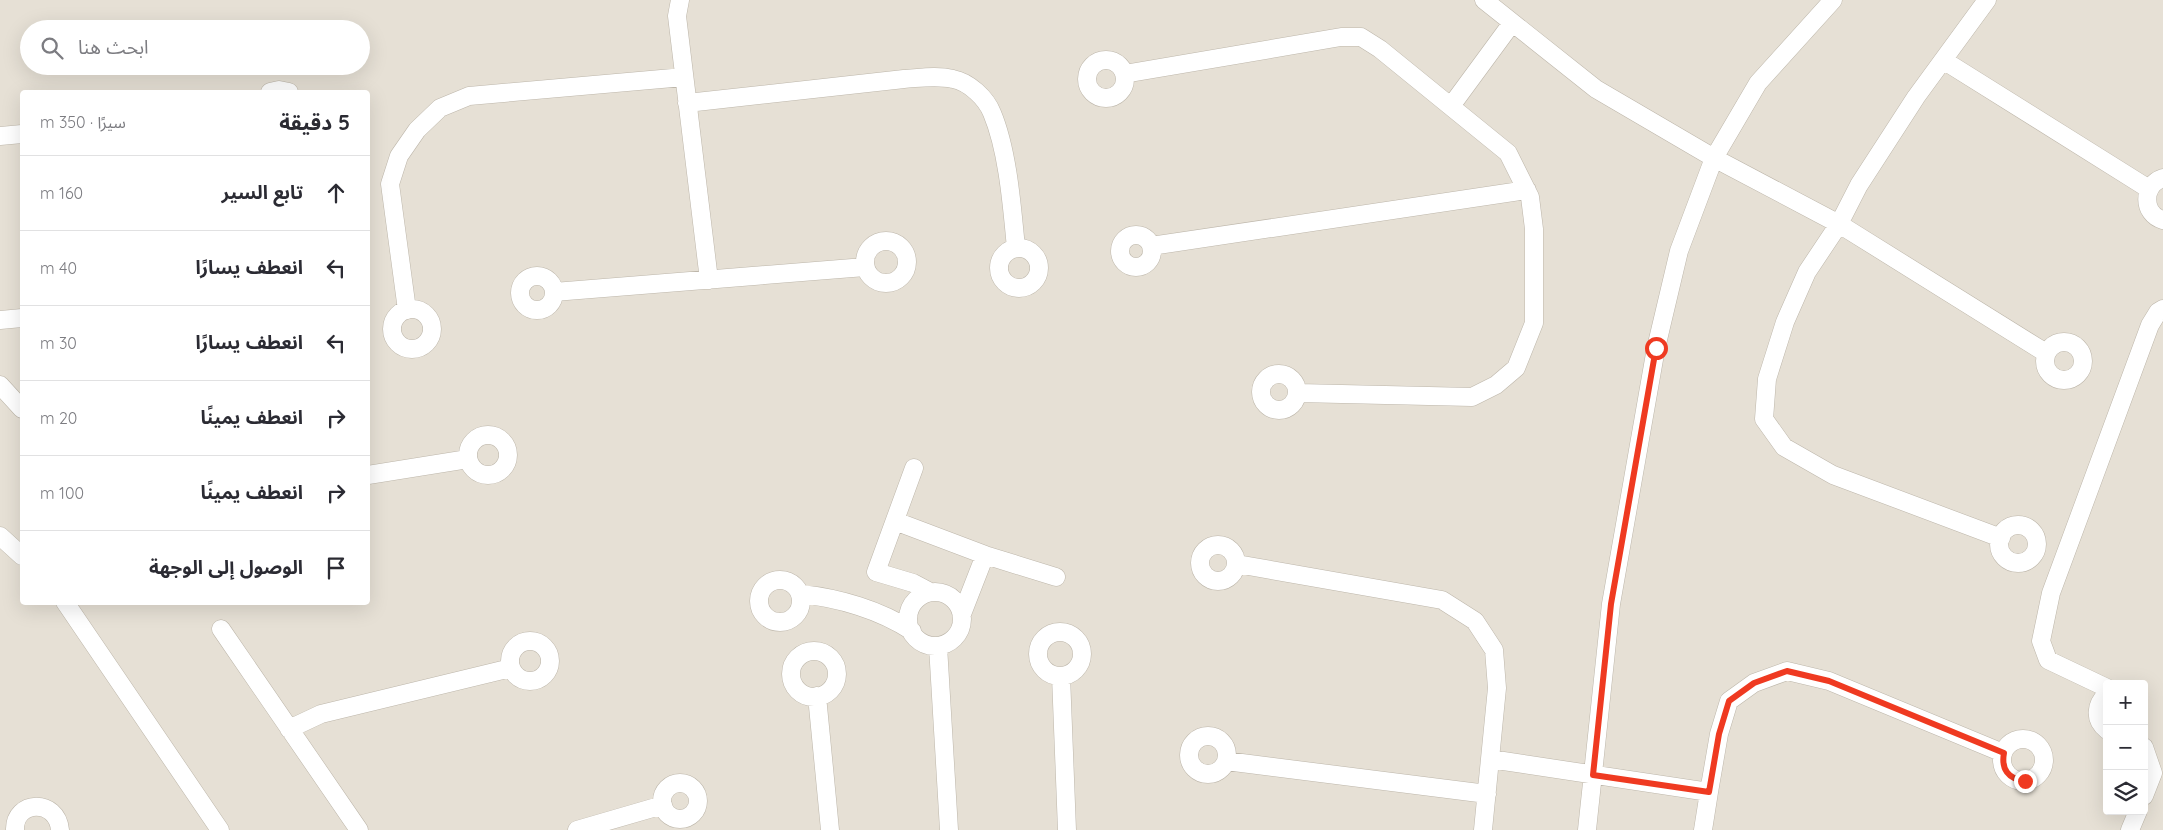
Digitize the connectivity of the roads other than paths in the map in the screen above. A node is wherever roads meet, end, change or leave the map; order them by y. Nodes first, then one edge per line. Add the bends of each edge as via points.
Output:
1 (680, 0) edge
2 (1484, 0) edge
3 (1833, 0) edge
4 (1987, 0) edge
5 (1512, 23) junction
6 (1943, 60) junction
7 (1124, 74) dead end
8 (684, 77) junction
9 (687, 103) junction
10 (1451, 106) junction
11 (20, 134) edge
12 (0, 136) edge
13 (1714, 158) junction
14 (2163, 178) edge
15 (1527, 190) junction
16 (2149, 190) junction
17 (2163, 220) edge
18 (1839, 224) junction
19 (1151, 246) dead end
20 (1016, 248) dead end
21 (865, 267) dead end
22 (709, 280) junction
23 (554, 292) dead end
24 (2163, 309) edge
25 (407, 310) dead end
26 (20, 318) edge
27 (0, 320) edge
28 (2046, 353) dead end
29 (1298, 393) dead end
30 (3, 395) edge
31 (20, 408) edge
32 (468, 460) dead end
33 (914, 468) dead end
34 (370, 475) edge
35 (895, 521) junction
36 (0, 536) edge
37 (2001, 538) dead end
38 (20, 554) edge
39 (985, 555) junction
40 (1236, 564) dead end
41 (1056, 577) dead end
42 (912, 583) junction
43 (930, 592) junction
44 (800, 594) dead end
45 (914, 602) junction
46 (66, 605) edge
47 (958, 607) junction
48 (904, 623) junction
49 (221, 630) dead end
50 (938, 646) junction
51 (511, 668) dead end
52 (1061, 676) dead end
53 (2103, 686) edge
54 (817, 696) dead end
55 (2103, 698) edge
56 (2103, 726) edge
57 (290, 729) junction
58 (2004, 753) dead end
59 (1490, 759) junction
60 (2148, 759) edge
61 (1226, 761) dead end
62 (1593, 775) junction
63 (2148, 786) edge
64 (1709, 792) junction
65 (1487, 794) junction
66 (663, 806) dead end
67 (2136, 815) edge
68 (1709, 828) edge
69 (15, 830) edge
70 (60, 830) edge
71 (220, 830) edge
72 (359, 830) edge
73 (577, 830) edge
74 (830, 830) edge
75 (950, 830) edge
76 (1067, 830) edge
77 (1483, 830) edge
78 (1588, 830) edge
79 (2130, 830) edge

1 - 8 street via 677,16
2 - 5 street
3 - 13 street via 1758,83
4 - 6 street
5 - 10 street
5 - 13 street via 1596,89
6 - 16 street
6 - 18 street via 1859,185
7 - 10 street via 1341,37 1361,37
8 - 9 street
8 - 25 street via 469,96 440,108 417,130 399,156 390,184
9 - 20 street via 904,79 954,79 976,91 992,111 1001,142
9 - 22 street
10 - 15 street via 1508,153
11 - 12 street
13 - 18 street
13 - 62 street via 1679,251 1656,348 1611,604
14 - 16 street
15 - 19 street
15 - 29 street via 1534,229 1534,322 1516,368 1496,386 1472,396
16 - 17 street via 2146,196 2149,210
18 - 28 street
18 - 37 street via 1807,272 1785,322 1767,379 1764,419 1784,447 1832,475
21 - 22 street
22 - 23 street
24 - 53 street via 2150,325 2051,593 2041,641 2048,660
26 - 27 street
30 - 31 street
32 - 34 street
33 - 35 street
35 - 39 street
35 - 42 street via 876,572
36 - 38 street
39 - 41 street
39 - 47 street via 971,591
40 - 59 street via 1442,600 1475,621 1494,650 1497,688
42 - 43 street
42 - 45 street
43 - 45 street
43 - 47 street via 947,594
44 - 48 street via 825,597
45 - 48 street
46 - 71 street
47 - 50 street via 962,623 954,638
48 - 50 street via 920,641
49 - 57 street
50 - 75 street
51 - 57 street via 321,714
52 - 76 street
54 - 74 street
55 - 56 street via 2097,714
57 - 72 street
58 - 64 street via 1829,681 1787,671 1754,683 1729,701 1719,734
59 - 62 street
59 - 65 street
60 - 63 street via 2153,773
61 - 65 street
62 - 64 street
62 - 78 street
64 - 68 street
65 - 77 street
66 - 73 street
67 - 79 street
69 - 70 street via 22,813 35,806 50,810 59,822

